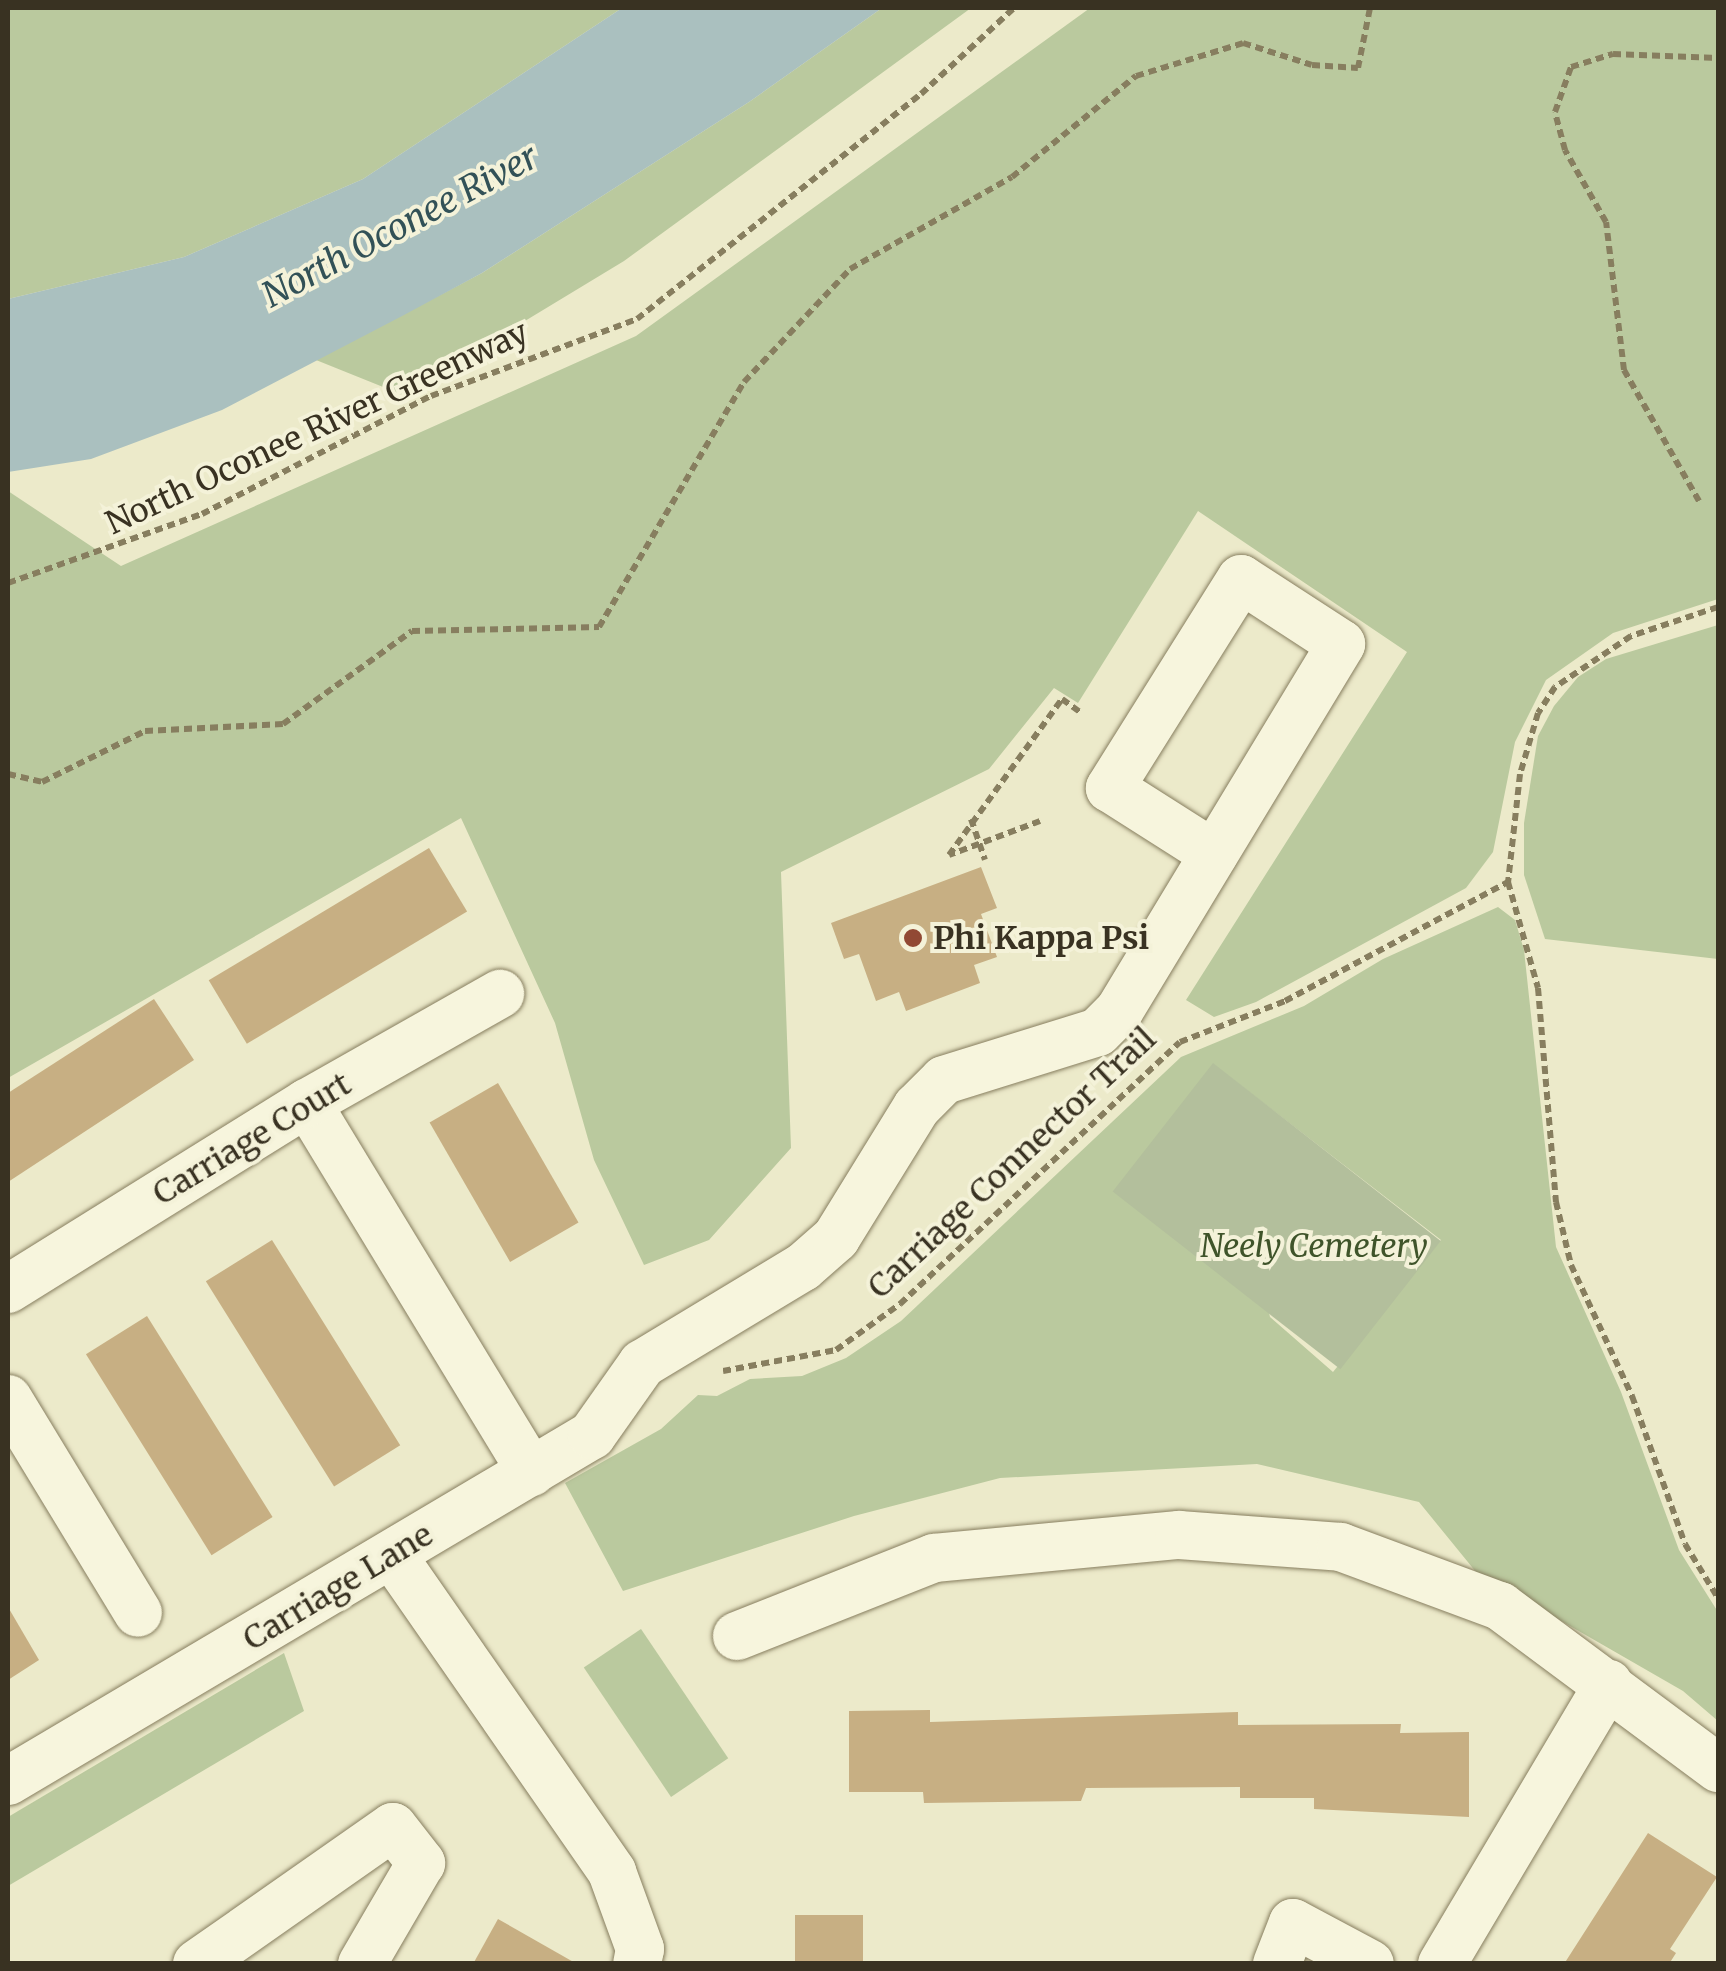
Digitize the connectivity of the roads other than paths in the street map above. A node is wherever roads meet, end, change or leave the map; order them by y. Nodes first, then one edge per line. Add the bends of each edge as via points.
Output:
1 (1214, 854) junction
2 (500, 994) dead end
3 (307, 1103) junction
4 (8, 1289) edge
5 (8, 1399) edge
6 (531, 1472) junction
7 (392, 1555) junction
8 (138, 1614) dead end
9 (737, 1636) dead end
10 (1608, 1684) junction
11 (1718, 1768) edge
12 (8, 1781) edge
13 (197, 1964) edge
14 (362, 1964) edge
15 (638, 1964) edge
16 (1277, 1964) edge
17 (1370, 1964) edge
18 (1442, 1964) edge

1 - 1 street via 1341,644 1241,579 1110,788
1 - 6 street, Carriage Lane via 1119,1011 1098,1032 944,1080 917,1108 836,1238 803,1267 642,1364 592,1434
2 - 3 street, Carriage Court
3 - 4 street, Carriage Court
3 - 6 street
5 - 8 street
6 - 7 street, Carriage Lane
7 - 12 street, Carriage Lane
7 - 15 street via 612,1872 640,1950
9 - 10 street via 934,1558 1180,1535 1341,1547 1500,1606
10 - 11 street
10 - 18 street
13 - 14 street via 393,1827 421,1863
16 - 17 street via 1293,1922

